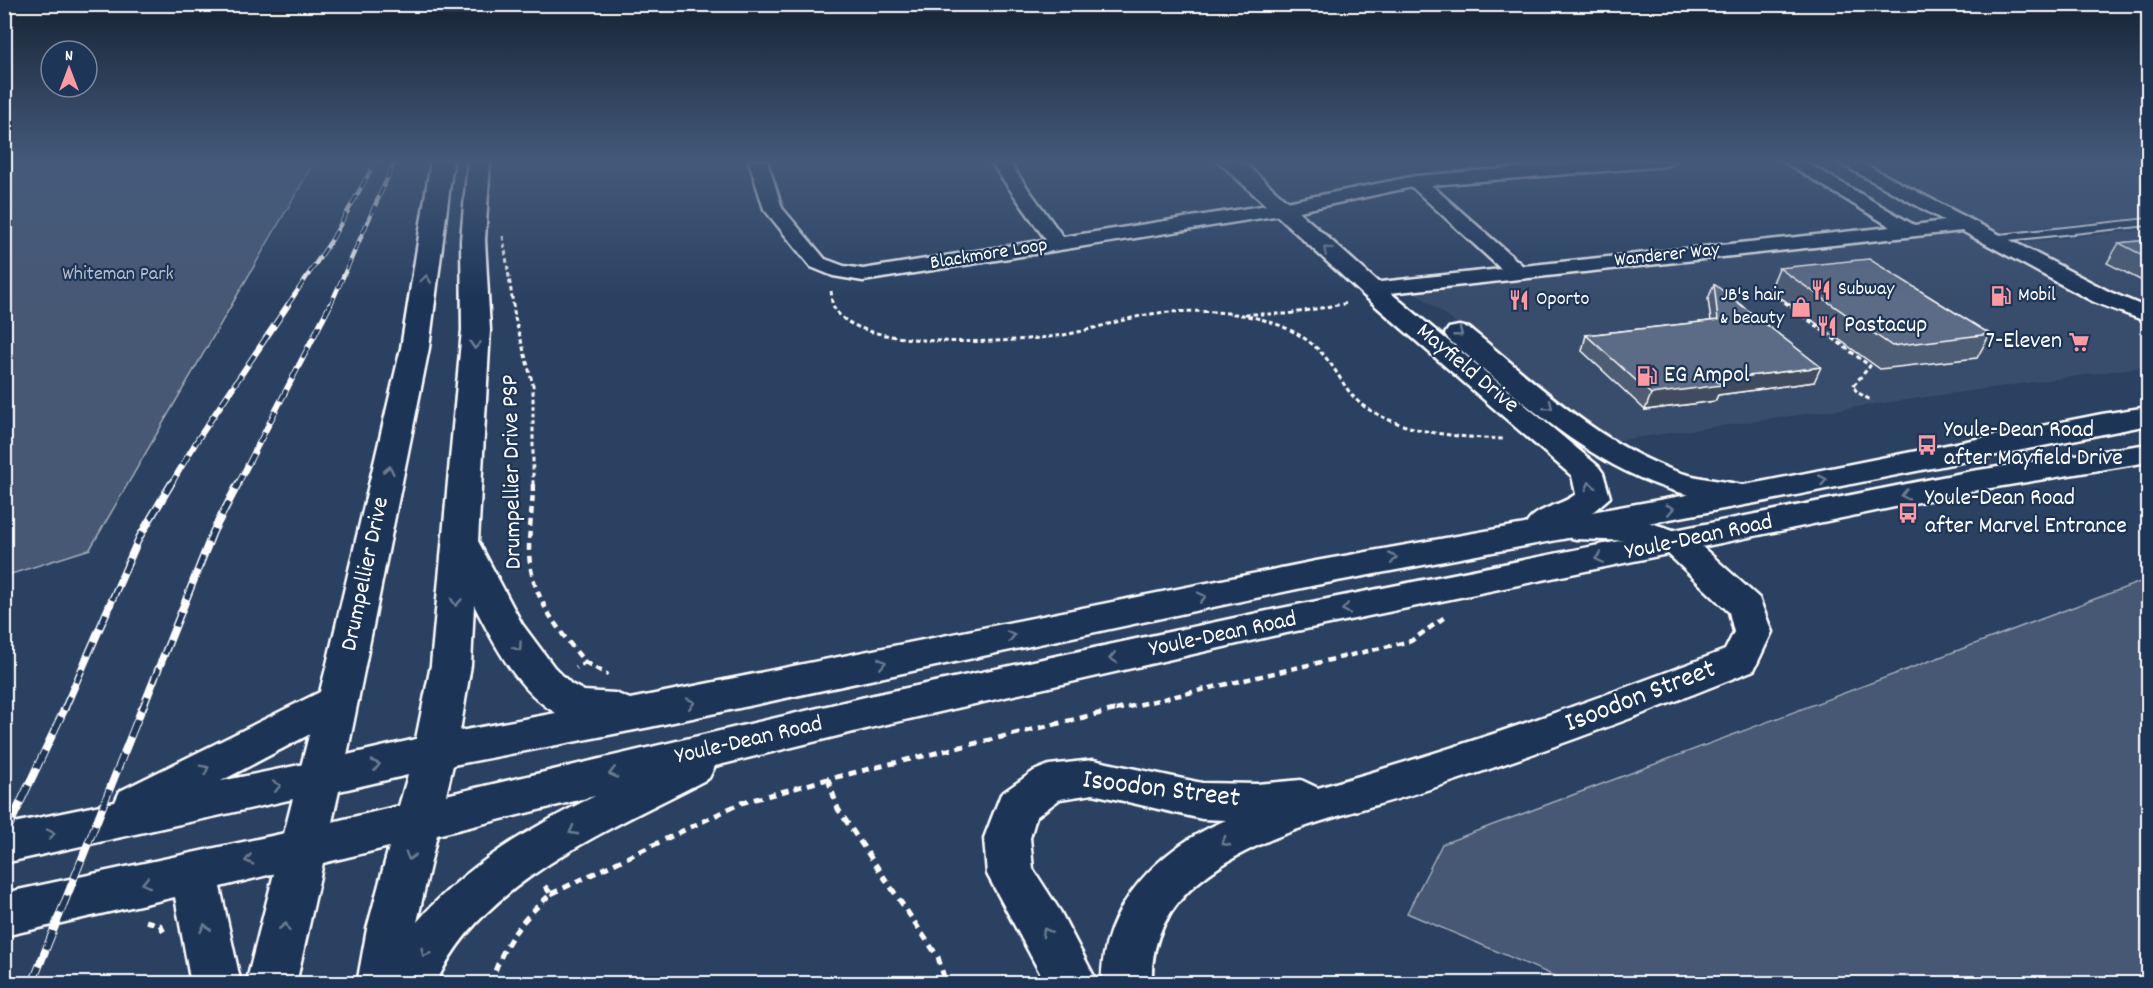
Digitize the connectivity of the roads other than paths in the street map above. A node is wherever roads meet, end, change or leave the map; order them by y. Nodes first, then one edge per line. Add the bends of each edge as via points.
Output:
1 (435, 207) edge
2 (475, 207) edge
3 (772, 207) edge
4 (1032, 207) edge
5 (1292, 207) joint
6 (1446, 207) edge
7 (1870, 207) edge
8 (1930, 207) edge
9 (2148, 222) edge
10 (1963, 225) junction
11 (1911, 231) junction
12 (1990, 239) junction
13 (1058, 244) junction
14 (1517, 272) junction
15 (1373, 292) junction
16 (2102, 297) junction
17 (2148, 316) edge
18 (2148, 328) edge
19 (2148, 408) edge
20 (2148, 416) edge
21 (2102, 423) junction
22 (2148, 453) edge
23 (1744, 495) junction
24 (1571, 528) junction
25 (460, 541) junction
26 (1472, 543) junction
27 (1677, 543) junction
28 (338, 701) junction
29 (650, 711) junction
30 (735, 744) junction
31 (435, 752) junction
32 (319, 778) junction
33 (1399, 782) junction
34 (419, 819) junction
35 (97, 824) junction
36 (4, 844) edge
37 (304, 848) junction
38 (194, 872) junction
39 (99, 894) junction
40 (4, 915) edge
41 (4, 923) edge
42 (216, 984) edge
43 (271, 984) edge
44 (382, 984) edge
45 (411, 984) edge
46 (1073, 984) edge
47 (1127, 984) edge

28 -> 1 main road, Drumpellier Drive via 415,348
2 -> 25 main road via 476,330
3 - 13 street, Blackmore Loop via 818,263 840,272 863,275
4 - 13 street
5 - 13 street, Blackmore Loop
5 - 15 main road, Mayfield Drive
6 - 14 street
7 - 11 street
8 - 10 street
9 - 12 lane
10 - 11 street, Wanderer Way
10 - 12 street
11 - 14 street, Wanderer Way
12 - 16 street
14 - 15 street, Wanderer Way
15 -> 23 main road, Mayfield Drive via 1615,455 1662,478
26 -> 15 main road, Mayfield Drive via 1553,520 1580,508 1593,497 1587,473
16 - 17 street
16 - 18 street
19 - 21 street
20 - 21 main road, Youle-Dean Road
23 -> 21 main road, Youle-Dean Road
22 -> 27 main road, Youle-Dean Road via 1972,481
24 -> 23 main road, Youle-Dean Road
24 - 26 main road, Youle-Dean Road
24 - 27 main road via 1638,530
25 -> 29 main road via 510,635 546,687 574,704
25 -> 31 main road via 451,665
29 -> 26 main road, Youle-Dean Road
27 -> 30 main road, Youle-Dean Road via 1272,623
27 - 33 main road, Isoodon Street via 1746,607 1753,632 1740,660 1622,708
28 - 32 main road, Drumpellier Drive
35 -> 28 main road
29 - 31 main road, Youle-Dean Road
30 -> 34 main road, Youle-Dean Road
30 -> 45 main road via 521,858 462,906 430,943
32 -> 31 main road, Youle-Dean Road
31 - 34 main road
35 -> 32 main road, Youle-Dean Road
32 - 37 main road, Drumpellier Drive
46 -> 33 main road, Isoodon Street via 1010,874 1007,838 1017,807 1049,783 1093,777 1202,801 1257,802 1324,796
33 -> 47 main road, Isoodon Street via 1253,828 1184,867 1133,934
34 - 37 main road, Youle-Dean Road
34 -> 44 main road via 391,929
36 -> 35 main road
37 -> 38 main road, Youle-Dean Road
43 -> 37 main road, Drumpellier Drive
38 -> 39 main road, Youle-Dean Road
42 -> 38 main road
39 - 40 main road, Youle-Dean Road
39 - 41 lane

